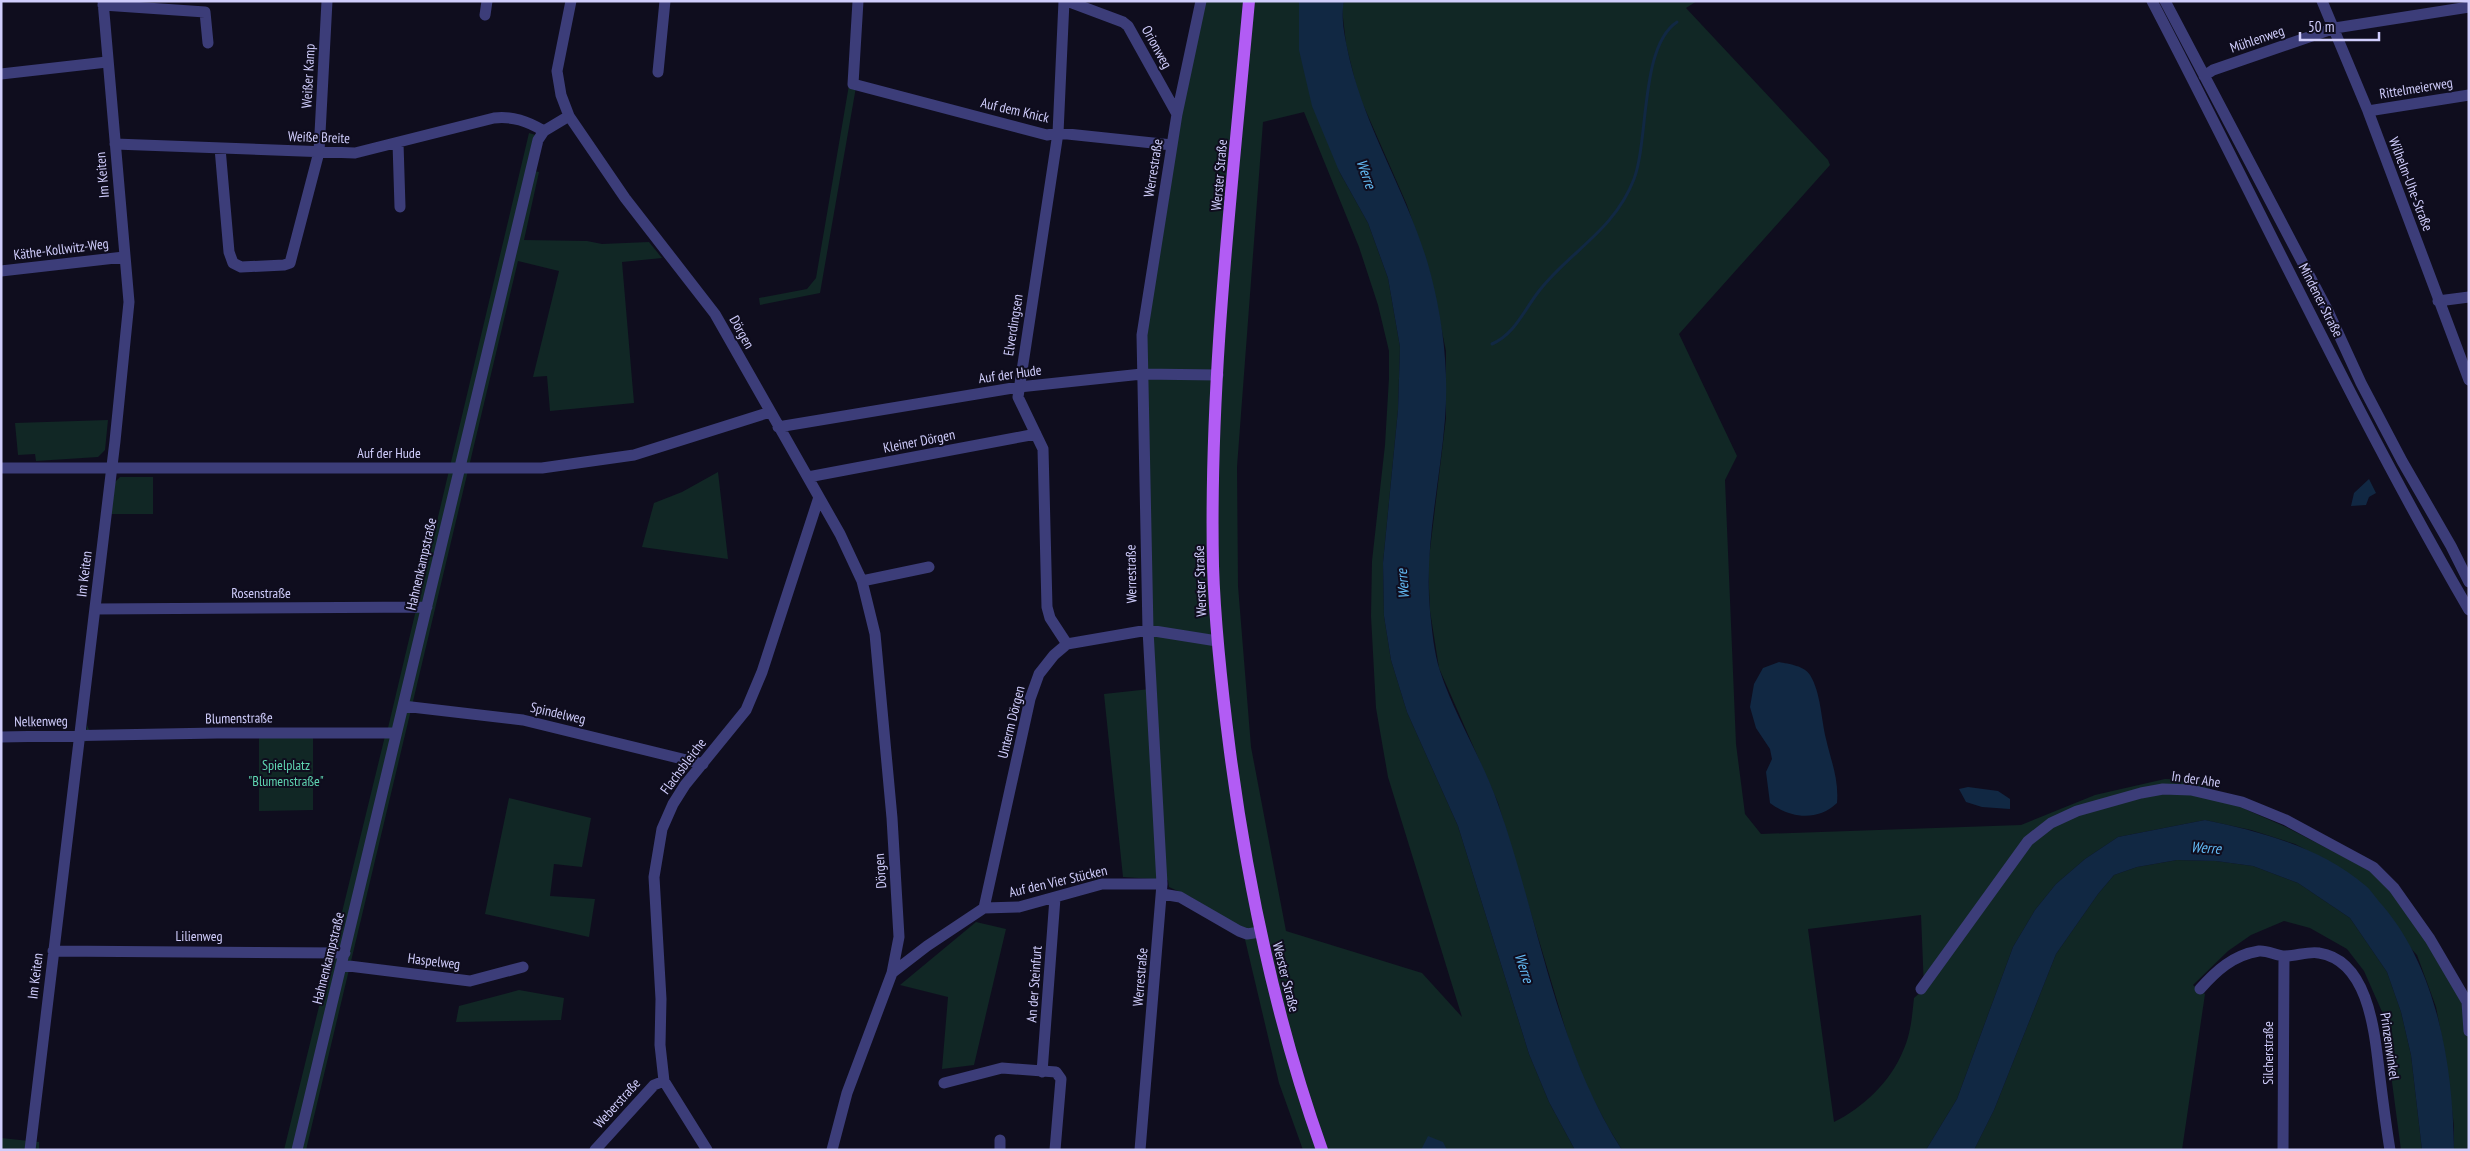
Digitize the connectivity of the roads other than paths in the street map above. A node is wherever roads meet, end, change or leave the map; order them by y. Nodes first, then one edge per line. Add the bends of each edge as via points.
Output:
1 (327, 1) edge
2 (487, 1) edge
3 (571, 1) edge
4 (664, 1) edge
5 (858, 1) edge
6 (1066, 1) edge
7 (1201, 1) edge
8 (1250, 1) edge
9 (2152, 1) edge
10 (2165, 1) edge
11 (2322, 1) edge
12 (103, 3) edge
13 (201, 6) edge
14 (2451, 6) edge
15 (2469, 7) edge
16 (485, 15) dead end
17 (2335, 28) junction
18 (208, 43) dead end
19 (107, 62) junction
20 (658, 72) dead end
21 (1, 74) edge
22 (2204, 76) junction
23 (2469, 95) edge
24 (2368, 111) junction
25 (1177, 114) junction
26 (569, 116) junction
27 (544, 131) junction
28 (1058, 133) junction
29 (398, 143) junction
30 (115, 144) junction
31 (1172, 146) junction
32 (220, 148) junction
33 (319, 152) junction
34 (400, 207) dead end
35 (124, 257) junction
36 (1, 271) edge
37 (2469, 297) edge
38 (2438, 300) junction
39 (1142, 374) junction
40 (1218, 375) junction
41 (2469, 380) edge
42 (1019, 387) junction
43 (770, 412) junction
44 (778, 427) junction
45 (1036, 434) junction
46 (1, 468) edge
47 (458, 468) junction
48 (112, 469) junction
49 (808, 477) junction
50 (820, 497) junction
51 (930, 567) dead end
52 (862, 581) junction
53 (2469, 582) edge
54 (427, 607) junction
55 (95, 609) junction
56 (2469, 610) edge
57 (1148, 630) junction
58 (1217, 642) junction
59 (1067, 644) junction
60 (403, 706) junction
61 (396, 733) junction
62 (81, 735) junction
63 (1, 737) edge
64 (703, 764) junction
65 (1162, 889) junction
66 (1055, 898) junction
67 (984, 908) junction
68 (1260, 932) junction
69 (53, 951) junction
70 (345, 953) junction
71 (2284, 956) junction
72 (341, 965) junction
73 (523, 967) dead end
74 (892, 973) junction
75 (1921, 989) dead end
76 (2200, 990) dead end
77 (2468, 1002) edge
78 (2469, 1031) edge
79 (1042, 1072) junction
80 (664, 1081) junction
81 (944, 1083) dead end
82 (30, 1150) edge
83 (298, 1150) edge
84 (595, 1150) edge
85 (706, 1150) edge
86 (832, 1150) edge
87 (1055, 1150) edge
88 (1140, 1150) edge
89 (1322, 1150) edge
90 (2283, 1150) edge
91 (2390, 1150) edge

1 - 33 street, Weißer Kamp
2 - 16 street
3 - 26 street via 557,71
4 - 20 street
5 - 28 street, Auf dem Knick via 853,84 1048,135
6 - 25 street, Orionweg via 1128,26
6 - 28 street, Elverdingsen
7 - 25 street, Werrestraße
8 - 40 main road, Werster Straße
9 - 56 street, Mindener Straße via 2370,430
10 - 22 street, Mindener Straße
11 - 17 street, Wilhelm-Uhe-Straße
12 - 13 street
12 - 19 street, Im Keiten
13 - 18 street via 205,12
14 - 15 street, Mühlenweg
14 - 17 street, Mühlenweg
17 - 22 street, Mühlenweg via 2213,70
17 - 24 street, Wilhelm-Uhe-Straße
19 - 21 street
19 - 30 street, Im Keiten
22 - 53 street, Mindener Straße via 2328,311 2402,461
23 - 24 street, Rittelmeierweg
24 - 38 street, Wilhelm-Uhe-Straße
25 - 31 street, Werrestraße
26 - 27 street
26 - 43 street, Dörgen via 625,198 715,314
27 - 29 street, Weiße Breite via 508,116
27 - 47 street, Hahnenkampstraße via 538,140
28 - 31 street, Auf dem Knick
28 - 42 street, Elverdingsen
29 - 33 street, Weiße Breite via 356,153
29 - 34 street
30 - 32 street, Weiße Breite
30 - 35 street, Im Keiten
31 - 39 street, Werrestraße via 1142,335
32 - 33 street, Weiße Breite
32 - 33 street, Weißer Kamp via 229,252 233,263 241,267 290,263
35 - 36 street, Käthe-Kollwitz-Weg
35 - 48 street, Im Keiten via 129,302
37 - 38 street
38 - 41 street, Wilhelm-Uhe-Straße
39 - 40 street, Auf der Hude
39 - 42 street, Auf der Hude
39 - 57 street, Werrestraße
40 - 58 main road, Werster Straße via 1213,508
42 - 44 street, Auf der Hude
42 - 45 street, Elverdingsen via 1018,397
43 - 44 street, Dörgen
43 - 47 street, Auf der Hude via 634,456 542,468
44 - 49 street, Dörgen
45 - 49 street, Kleiner Dörgen
45 - 59 street, Elverdingsen via 1043,450 1047,607 1056,631
46 - 48 street, Auf der Hude
47 - 48 street, Auf der Hude
47 - 54 street, Hahnenkampstraße
48 - 55 street, Im Keiten
49 - 50 street, Dörgen
50 - 52 street, Dörgen
50 - 64 street, Flachsbleiche via 762,672 746,710
51 - 52 street
52 - 74 street, Dörgen via 875,634 892,818 899,937
54 - 55 street, Rosenstraße
54 - 60 street, Hahnenkampstraße
55 - 62 street, Im Keiten
57 - 58 street
57 - 59 street
57 - 65 street, Werrestraße
58 - 68 main road, Werster Straße via 1236,800
59 - 67 street, Unterm Dörgen via 1039,674 1030,699
60 - 61 street, Hahnenkampstraße
60 - 64 street, Spindelweg via 523,720
61 - 62 street, Blumenstraße
61 - 70 street, Hahnenkampstraße
62 - 63 street, Nelkenweg
62 - 69 street, Im Keiten
64 - 80 street, Flachsbleiche via 677,797 662,829 654,876
65 - 66 street, Auf den Vier Stücken via 1102,884 1083,887
65 - 68 street, Auf den Vier Stücken via 1239,931 1247,934
65 - 88 street, Werrestraße
66 - 67 street, Auf den Vier Stücken via 1019,907
66 - 79 street, An der Steinfurt
67 - 74 street
68 - 89 main road, Werster Straße via 1295,1072
69 - 70 street, Lilienweg
69 - 82 street, Im Keiten
70 - 72 street, Hahnenkampstraße
71 - 76 street, Prinzenwinkel via 2260,951 2231,961 2215,972
71 - 90 street, Silcherstraße
71 - 91 street, Prinzenwinkel via 2319,953 2332,958 2348,970 2362,992 2374,1029
72 - 73 street, Haspelweg via 470,981
72 - 83 street, Hahnenkampstraße
74 - 86 street, Dörgen via 847,1093
75 - 77 street, In der Ahe via 2028,841 2051,823 2077,810 2163,789 2190,790 2242,802 2286,820 2373,867 2394,888 2430,939
77 - 78 street, In der Ahe
79 - 81 street via 1002,1068
79 - 87 street via 1056,1072 1061,1079
80 - 84 street, Weberstraße via 654,1085
80 - 85 street, Flachsbleiche

